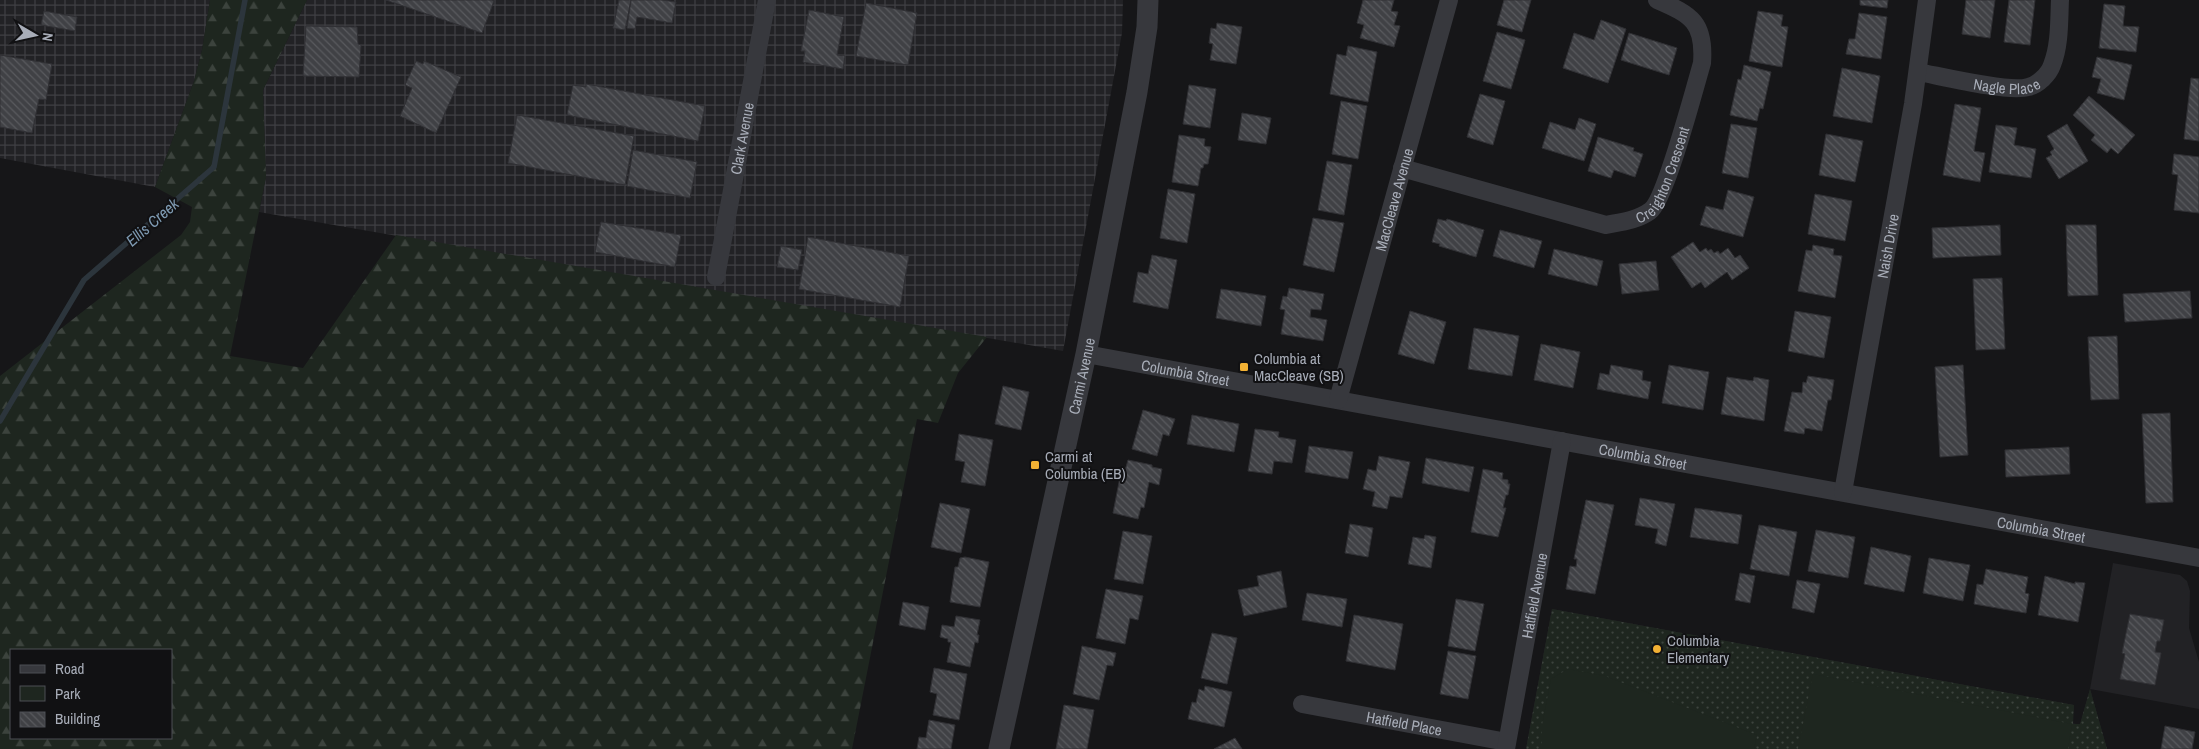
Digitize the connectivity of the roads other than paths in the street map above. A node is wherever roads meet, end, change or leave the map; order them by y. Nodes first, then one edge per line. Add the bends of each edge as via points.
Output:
1 (767, 0) edge
2 (1148, 0) edge
3 (1449, 0) edge
4 (1657, 0) edge
5 (1927, 0) edge
6 (2060, 0) edge
7 (1918, 72) junction
8 (1402, 168) junction
9 (716, 277) dead end
10 (1086, 354) junction
11 (1338, 400) junction
12 (1562, 441) junction
13 (1843, 492) junction
14 (2199, 558) edge
15 (1302, 704) dead end
16 (1506, 746) edge
17 (999, 749) edge

1 - 9 street, Clark Avenue
2 - 10 street, Carmi Avenue via 1137,92
3 - 8 street, MacCleave Avenue
4 - 8 street, Creighton Crescent via 1683,11 1696,24 1704,42 1702,63 1666,180 1652,211 1606,225
5 - 7 street, Naish Drive
6 - 7 street, Nagle Place via 2052,67 2028,88
7 - 13 street, Naish Drive
8 - 11 street, MacCleave Avenue
10 - 11 street, Columbia Street
10 - 17 street, Carmi Avenue
11 - 12 street, Columbia Street
12 - 13 street, Columbia Street
12 - 16 street, Hatfield Avenue
13 - 14 street, Columbia Street
15 - 16 street, Hatfield Place

